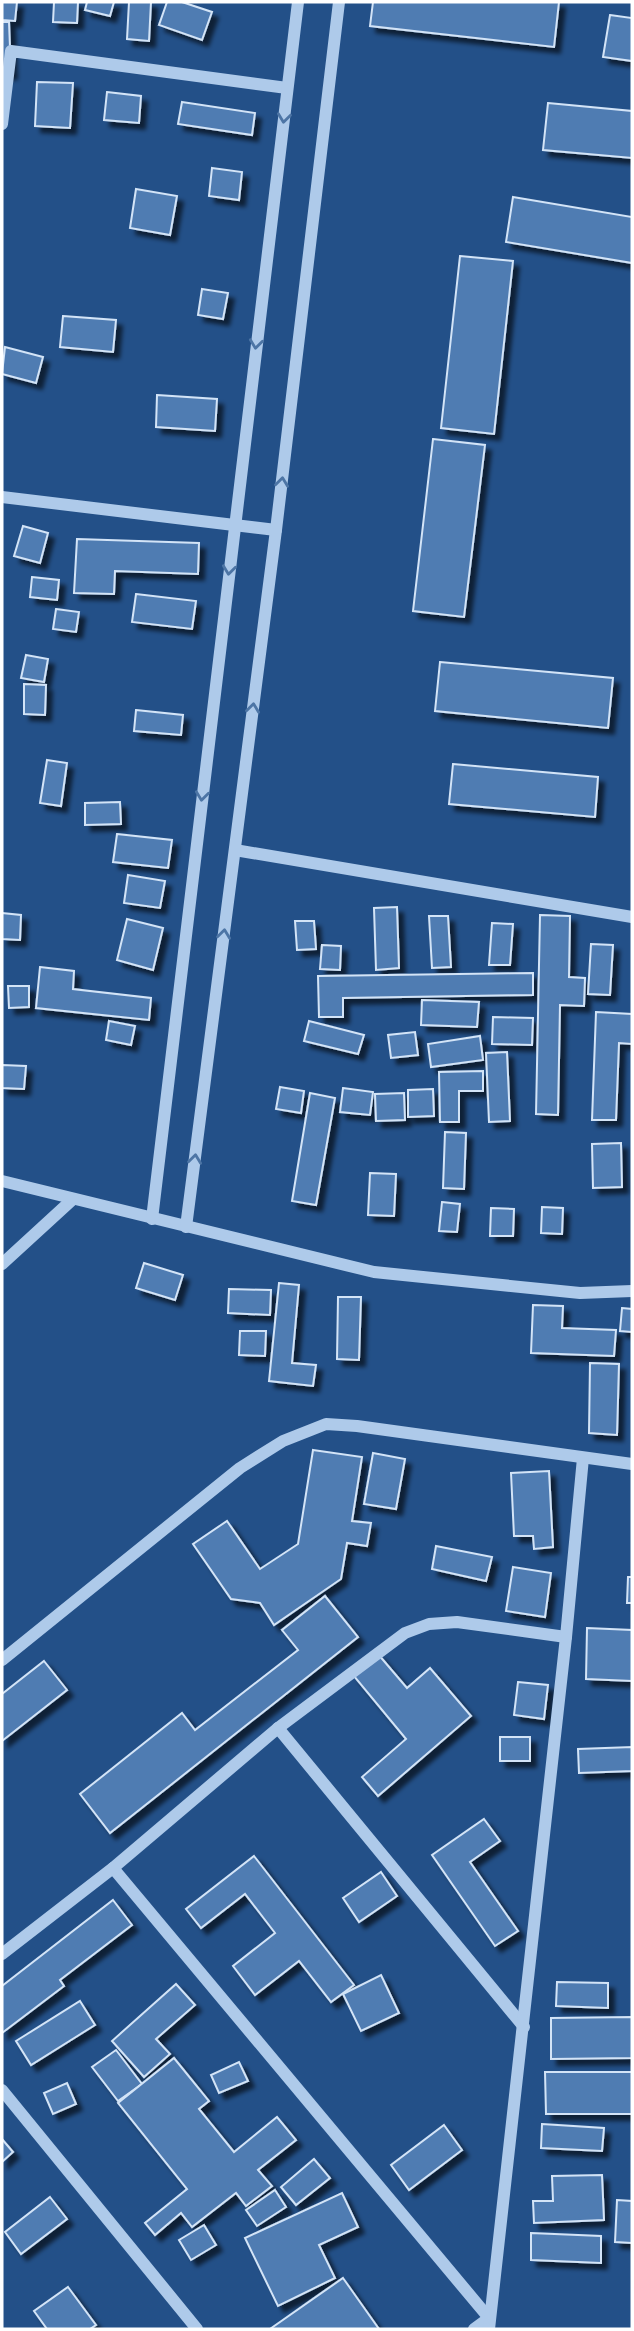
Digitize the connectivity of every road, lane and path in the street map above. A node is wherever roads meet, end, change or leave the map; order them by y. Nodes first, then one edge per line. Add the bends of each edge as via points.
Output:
1 (298, 2) edge
2 (339, 2) edge
3 (287, 88) junction
4 (2, 124) edge
5 (2, 497) edge
6 (234, 526) junction
7 (276, 530) junction
8 (235, 850) junction
9 (632, 917) edge
10 (2, 1181) edge
11 (73, 1199) junction
12 (152, 1219) junction
13 (186, 1227) junction
14 (2, 1264) edge
15 (632, 1292) edge
16 (583, 1458) junction
17 (632, 1464) edge
18 (566, 1637) junction
19 (2, 1660) edge
20 (278, 1728) junction
21 (114, 1868) junction
22 (2, 1954) edge
23 (524, 2028) junction
24 (2, 2090) edge
25 (489, 2323) edge
26 (197, 2329) edge
27 (474, 2329) edge

1 - 3 street
7 -> 2 street
3 - 4 street via 11,51
3 -> 6 street
5 - 6 street
6 - 7 street
6 -> 12 street
8 -> 7 street
8 - 9 street
13 -> 8 street
10 - 11 street
11 - 12 street
11 - 14 street
12 - 13 street
13 - 15 street via 374,1272 580,1293
16 - 17 street
16 - 18 street
16 - 19 street via 326,1424 283,1441 240,1468
18 - 20 street via 457,1622 429,1624 405,1633
18 - 23 street
20 - 21 street
20 - 23 street
21 - 22 street
21 - 25 street
23 - 25 street
24 - 26 street
25 - 27 street

